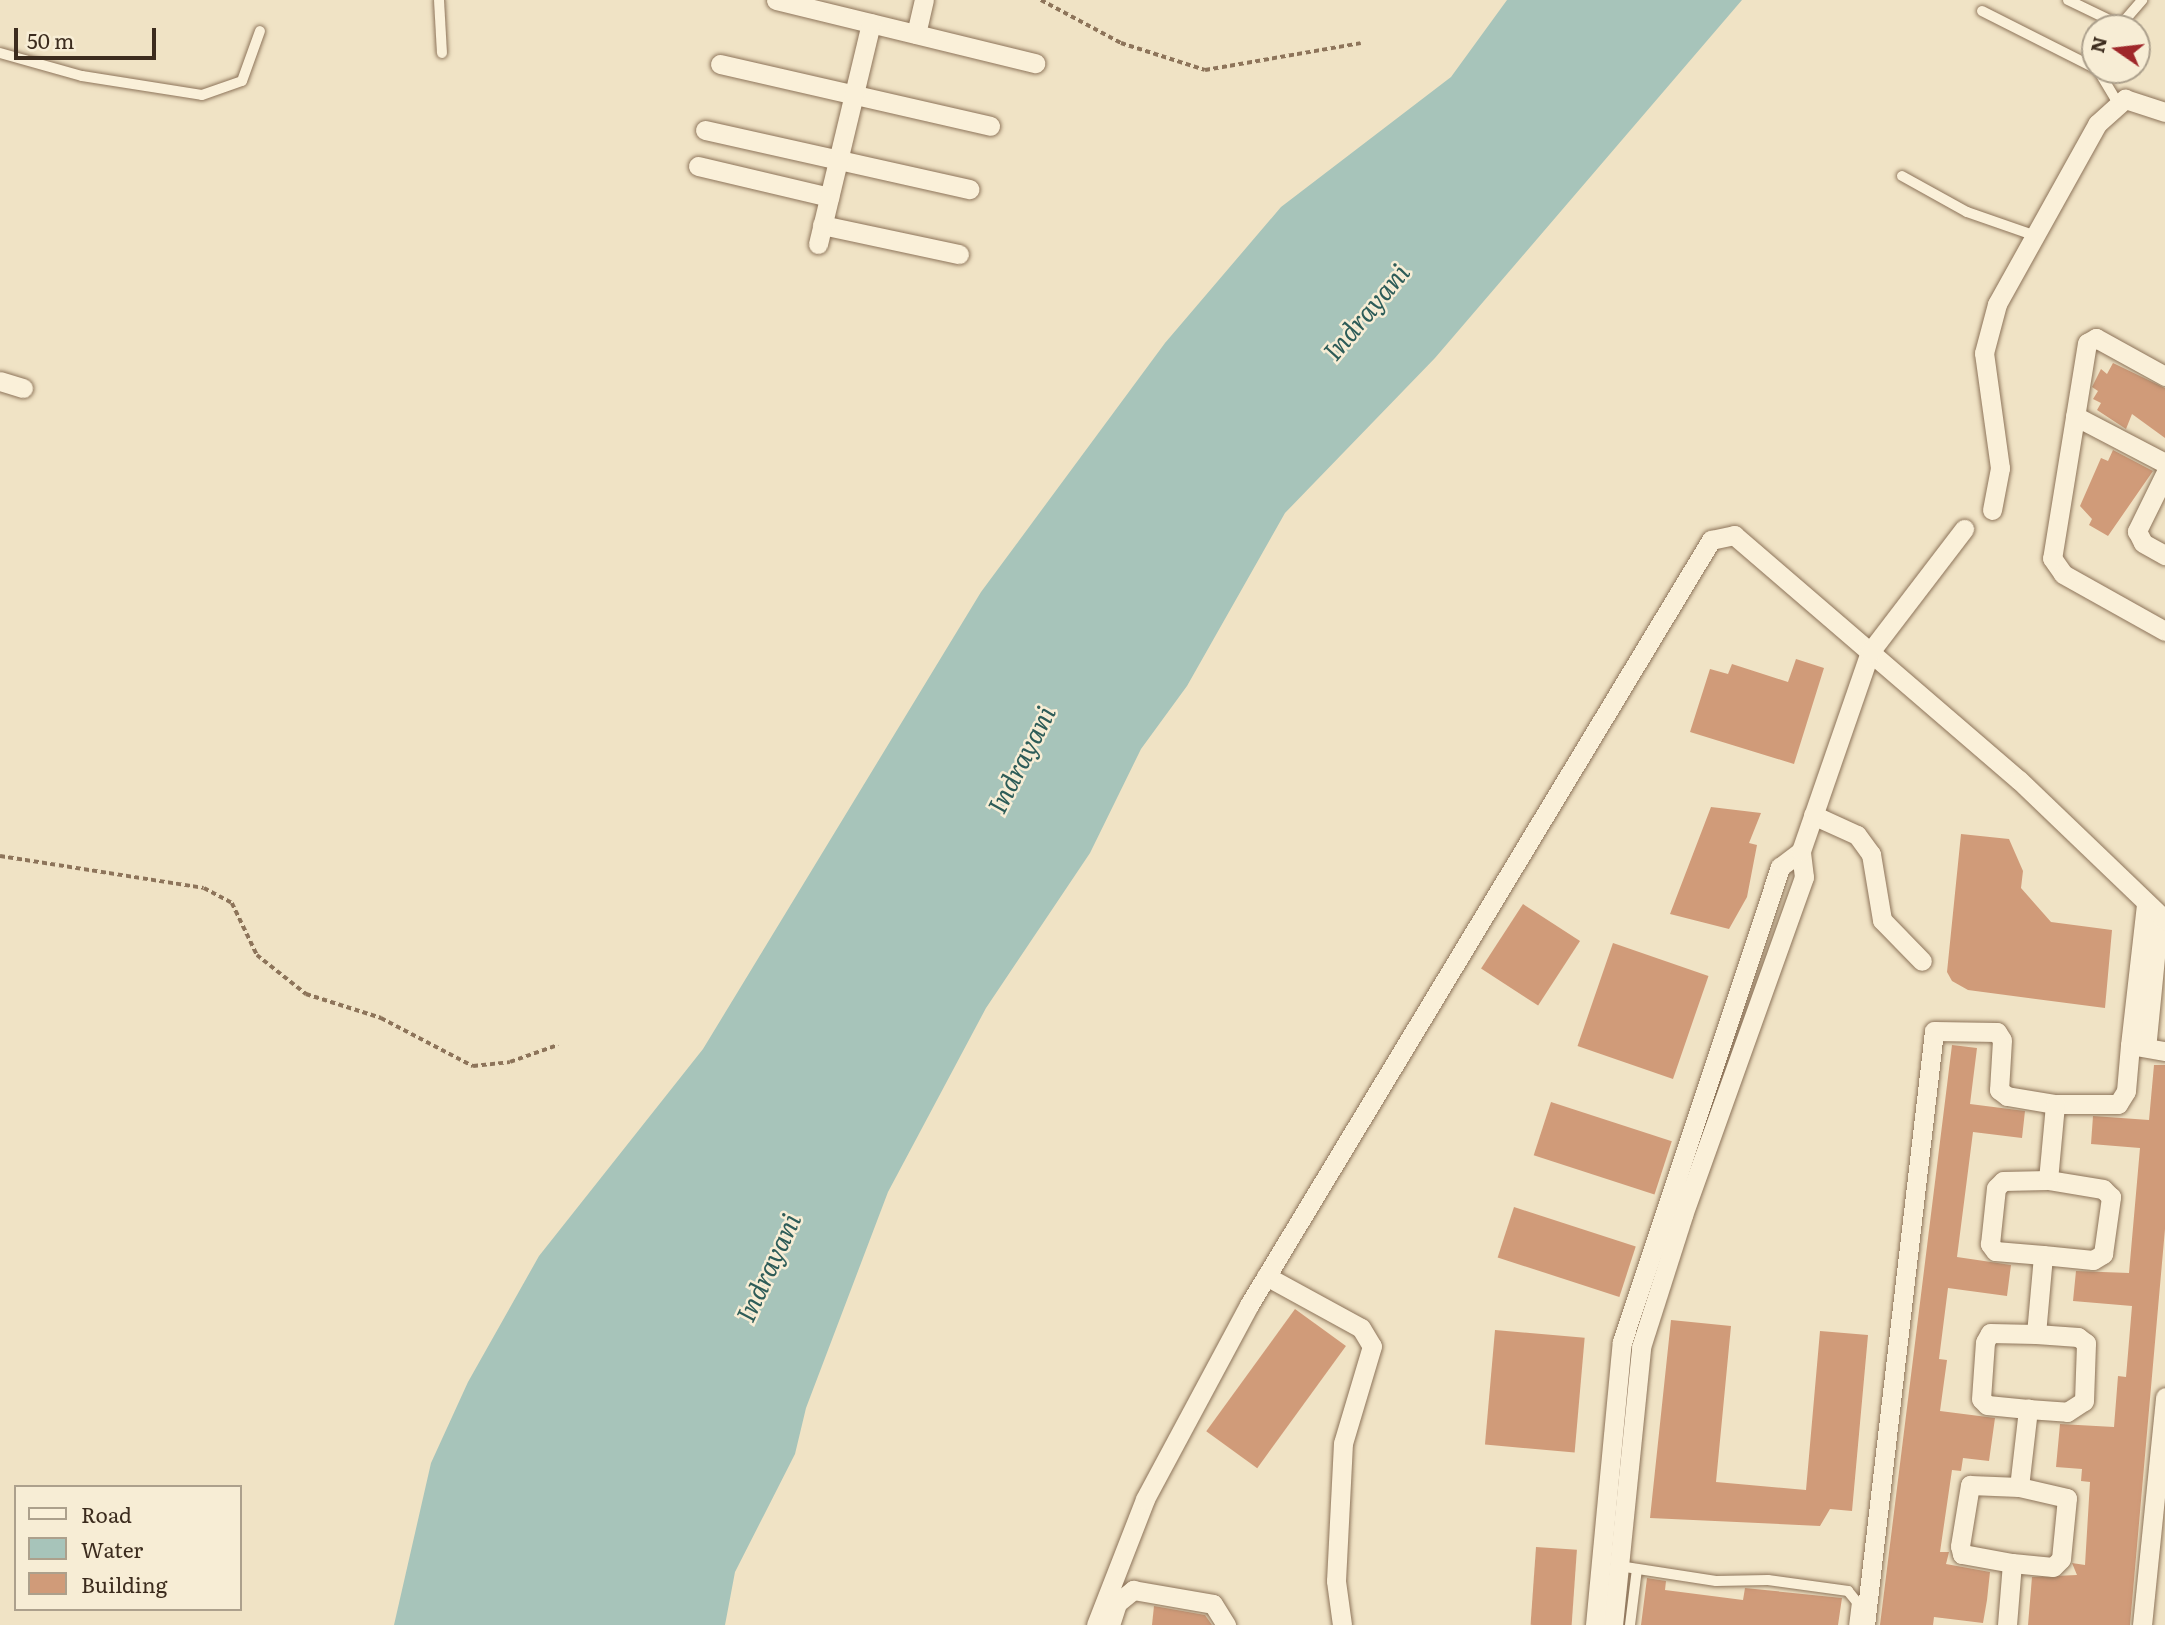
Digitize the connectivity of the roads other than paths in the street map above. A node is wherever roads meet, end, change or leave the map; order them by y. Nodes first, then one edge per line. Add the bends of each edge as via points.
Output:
1 (439, 0) edge
2 (776, 0) edge
3 (924, 0) edge
4 (2068, 0) edge
5 (2142, 0) edge
6 (1982, 11) dead end
7 (2094, 14) edge
8 (2130, 14) edge
9 (872, 23) junction
10 (260, 31) dead end
11 (916, 34) junction
12 (442, 52) dead end
13 (0, 53) edge
14 (2081, 61) edge
15 (1035, 63) dead end
16 (720, 64) dead end
17 (2107, 84) edge
18 (854, 95) junction
19 (2118, 102) junction
20 (2165, 112) edge
21 (990, 126) dead end
22 (705, 130) dead end
23 (838, 160) junction
24 (698, 166) dead end
25 (1902, 176) dead end
26 (970, 189) dead end
27 (829, 197) junction
28 (822, 225) junction
29 (2033, 236) junction
30 (818, 244) dead end
31 (959, 254) dead end
32 (2165, 376) edge
33 (0, 381) edge
34 (23, 388) dead end
35 (2075, 416) junction
36 (2165, 463) edge
37 (2165, 474) edge
38 (1992, 510) dead end
39 (1964, 529) dead end
40 (2165, 555) edge
41 (2165, 631) edge
42 (1870, 652) junction
43 (1813, 815) junction
44 (1801, 851) junction
45 (2157, 914) edge
46 (1922, 961) dead end
47 (1740, 986) junction
48 (1762, 994) junction
49 (2139, 1042) junction
50 (2165, 1051) edge
51 (2055, 1104) junction
52 (2048, 1180) junction
53 (2043, 1255) junction
54 (1266, 1276) junction
55 (1649, 1291) junction
56 (2036, 1334) junction
57 (2165, 1398) edge
58 (2028, 1409) junction
59 (2019, 1487) junction
60 (1616, 1494) junction
61 (2011, 1563) junction
62 (1628, 1567) junction
63 (1096, 1625) edge
64 (1110, 1625) edge
65 (1226, 1625) edge
66 (1342, 1625) edge
67 (1594, 1625) edge
68 (1613, 1625) edge
69 (1630, 1625) edge
70 (1854, 1625) edge
71 (1865, 1625) edge
72 (2007, 1625) edge
73 (2142, 1625) edge

1 - 12 lane
2 - 9 street
3 - 11 street
4 - 7 lane
5 - 8 lane
6 - 14 lane
9 - 11 street
9 - 18 street
10 - 13 lane via 242,81 202,94 82,76
11 - 15 street
16 - 18 street
17 - 19 lane
18 - 21 street
18 - 23 street
19 - 20 street via 2133,98
19 - 29 street via 2081,147
22 - 23 street
23 - 26 street
23 - 27 street
24 - 27 street
25 - 29 lane via 1967,212
27 - 28 street
28 - 30 street
28 - 31 street
29 - 38 street via 1986,339 2000,468
32 - 35 street via 2090,338
33 - 34 street
35 - 36 street
35 - 41 street via 2054,567
37 - 40 street via 2137,531 2143,543
39 - 42 street
42 - 43 street
42 - 45 street via 2020,780
42 - 54 street via 1734,535 1711,540
43 - 44 street
43 - 46 street via 1857,835 1871,854 1882,920
44 - 47 street via 1780,867
44 - 48 street via 1804,877
45 - 49 street
47 - 48 street
47 - 55 street
48 - 55 street
49 - 50 street
49 - 51 street via 2118,1104
51 - 52 street
51 - 71 street via 1999,1090 2003,1040 1997,1032 1934,1031
52 - 53 street via 2003,1181 1996,1188 1990,1244 1995,1251
52 - 53 street via 2104,1189 2110,1197 2103,1254 2093,1260
53 - 56 street
54 - 63 street via 1145,1499
54 - 66 street via 1361,1328 1372,1346 1343,1443 1336,1581
55 - 60 street
56 - 58 street via 1990,1333 1985,1342 1981,1399 1987,1405
56 - 58 street via 2078,1337 2086,1343 2084,1401 2067,1412
57 - 73 street
58 - 59 street
59 - 61 street via 2067,1498 2062,1559 2053,1567
59 - 61 street via 1970,1485 1960,1546 1972,1556
60 - 62 street
60 - 67 street
61 - 72 street
62 - 68 street
62 - 69 lane
62 - 70 lane via 1848,1591 1857,1602
64 - 65 street via 1117,1603 1133,1590 1213,1604

